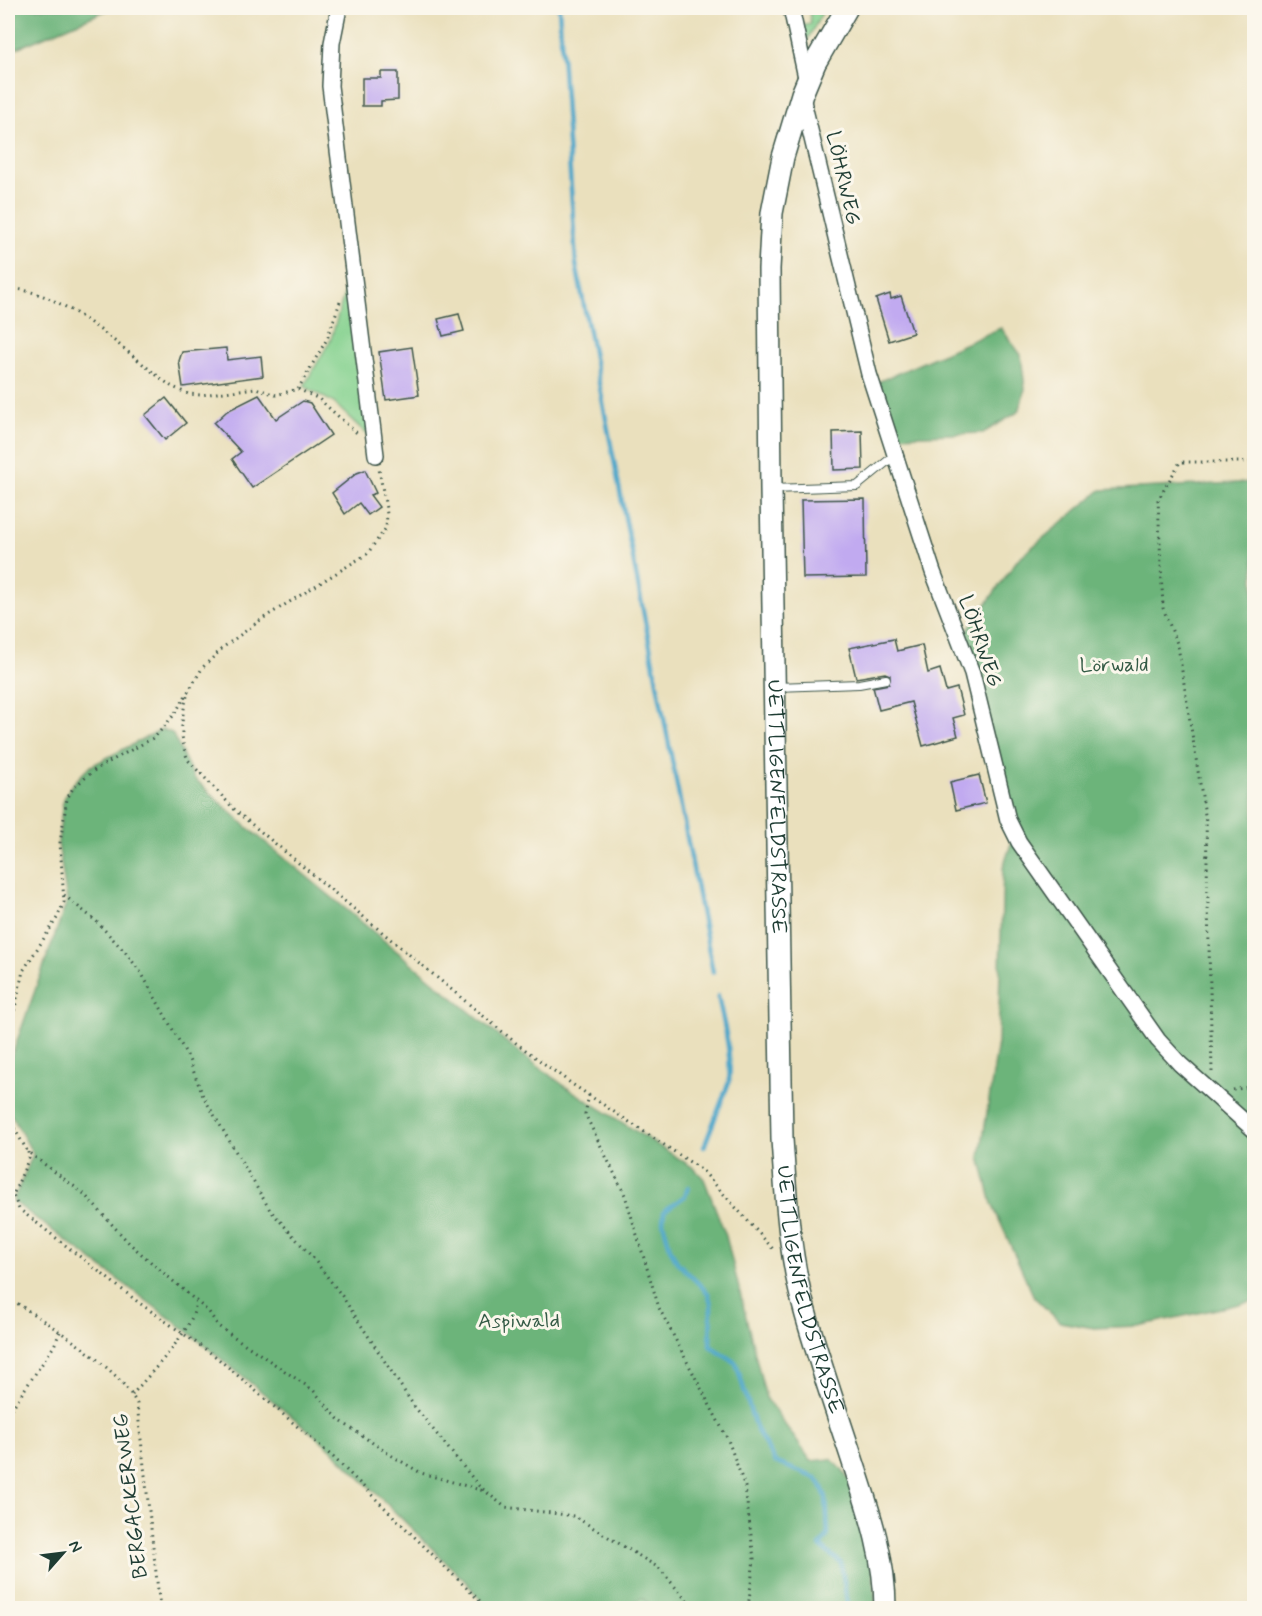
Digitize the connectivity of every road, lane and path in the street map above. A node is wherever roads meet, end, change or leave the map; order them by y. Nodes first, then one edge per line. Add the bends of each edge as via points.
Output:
1 (339, 8) edge
2 (791, 8) edge
3 (847, 8) edge
4 (804, 88) junction
5 (8, 289) edge
6 (343, 292) dead end
7 (298, 389) junction
8 (376, 455) junction
9 (895, 455) junction
10 (1254, 462) edge
11 (771, 489) junction
12 (886, 679) dead end
13 (774, 687) junction
14 (187, 696) junction
15 (64, 895) junction
16 (8, 1040) edge
17 (1212, 1094) junction
18 (589, 1095) junction
19 (8, 1118) edge
20 (1254, 1130) edge
21 (28, 1152) junction
22 (796, 1275) junction
23 (8, 1297) edge
24 (195, 1302) junction
25 (60, 1332) junction
26 (182, 1333) junction
27 (132, 1395) junction
28 (8, 1414) edge
29 (486, 1492) junction
30 (160, 1608) edge
31 (487, 1608) edge
32 (693, 1608) edge
33 (748, 1608) edge
34 (885, 1608) edge

1 - 8 street via 330,86
2 - 4 street, LÖHRWEG
3 - 4 main road, UETTLIGENFELDSTRASSE
4 - 9 street, LÖHRWEG via 869,374
4 - 11 main road, UETTLIGENFELDSTRASSE via 783,157 772,213
5 - 7 path via 25,288 70,309 171,386 188,394 256,388 276,395
6 - 7 path via 327,339
7 - 8 path via 319,399 344,419
8 - 14 path via 387,514 386,528 378,542 351,566 285,604 225,646 204,667
9 - 11 lane via 857,486
9 - 17 street, LÖHRWEG via 933,572 972,673 1008,820 1158,1040
10 - 17 path via 1180,462 1158,500 1163,608 1178,646 1206,821
11 - 13 main road, UETTLIGENFELDSTRASSE
12 - 13 lane
13 - 22 main road, UETTLIGENFELDSTRASSE via 782,1139
14 - 15 path via 154,737 96,769 73,788 67,799 60,843
14 - 18 path via 182,726 184,749 195,771 228,804 516,1043
15 - 16 path via 57,918 23,971
15 - 29 path via 112,937 142,974 188,1058 203,1096 270,1210 313,1258 414,1406
17 - 20 street, LÖHRWEG
18 - 22 path via 702,1170
18 - 33 path via 585,1114 625,1195 658,1308 728,1440 745,1487 754,1559
19 - 21 path
21 - 24 path via 83,1193 130,1244
21 - 26 path via 13,1195 19,1209
22 - 34 main road, UETTLIGENFELDSTRASSE via 873,1522 882,1560
23 - 25 path, BERGACKERWEG
24 - 26 path via 196,1310
24 - 29 path via 209,1312 218,1326 313,1390 339,1420 388,1454 421,1473
25 - 27 path, BERGACKERWEG via 111,1372
25 - 28 path
26 - 27 path
26 - 31 path via 333,1457
27 - 30 path, BERGACKERWEG via 139,1418
29 - 32 path via 505,1507 574,1516 659,1568

